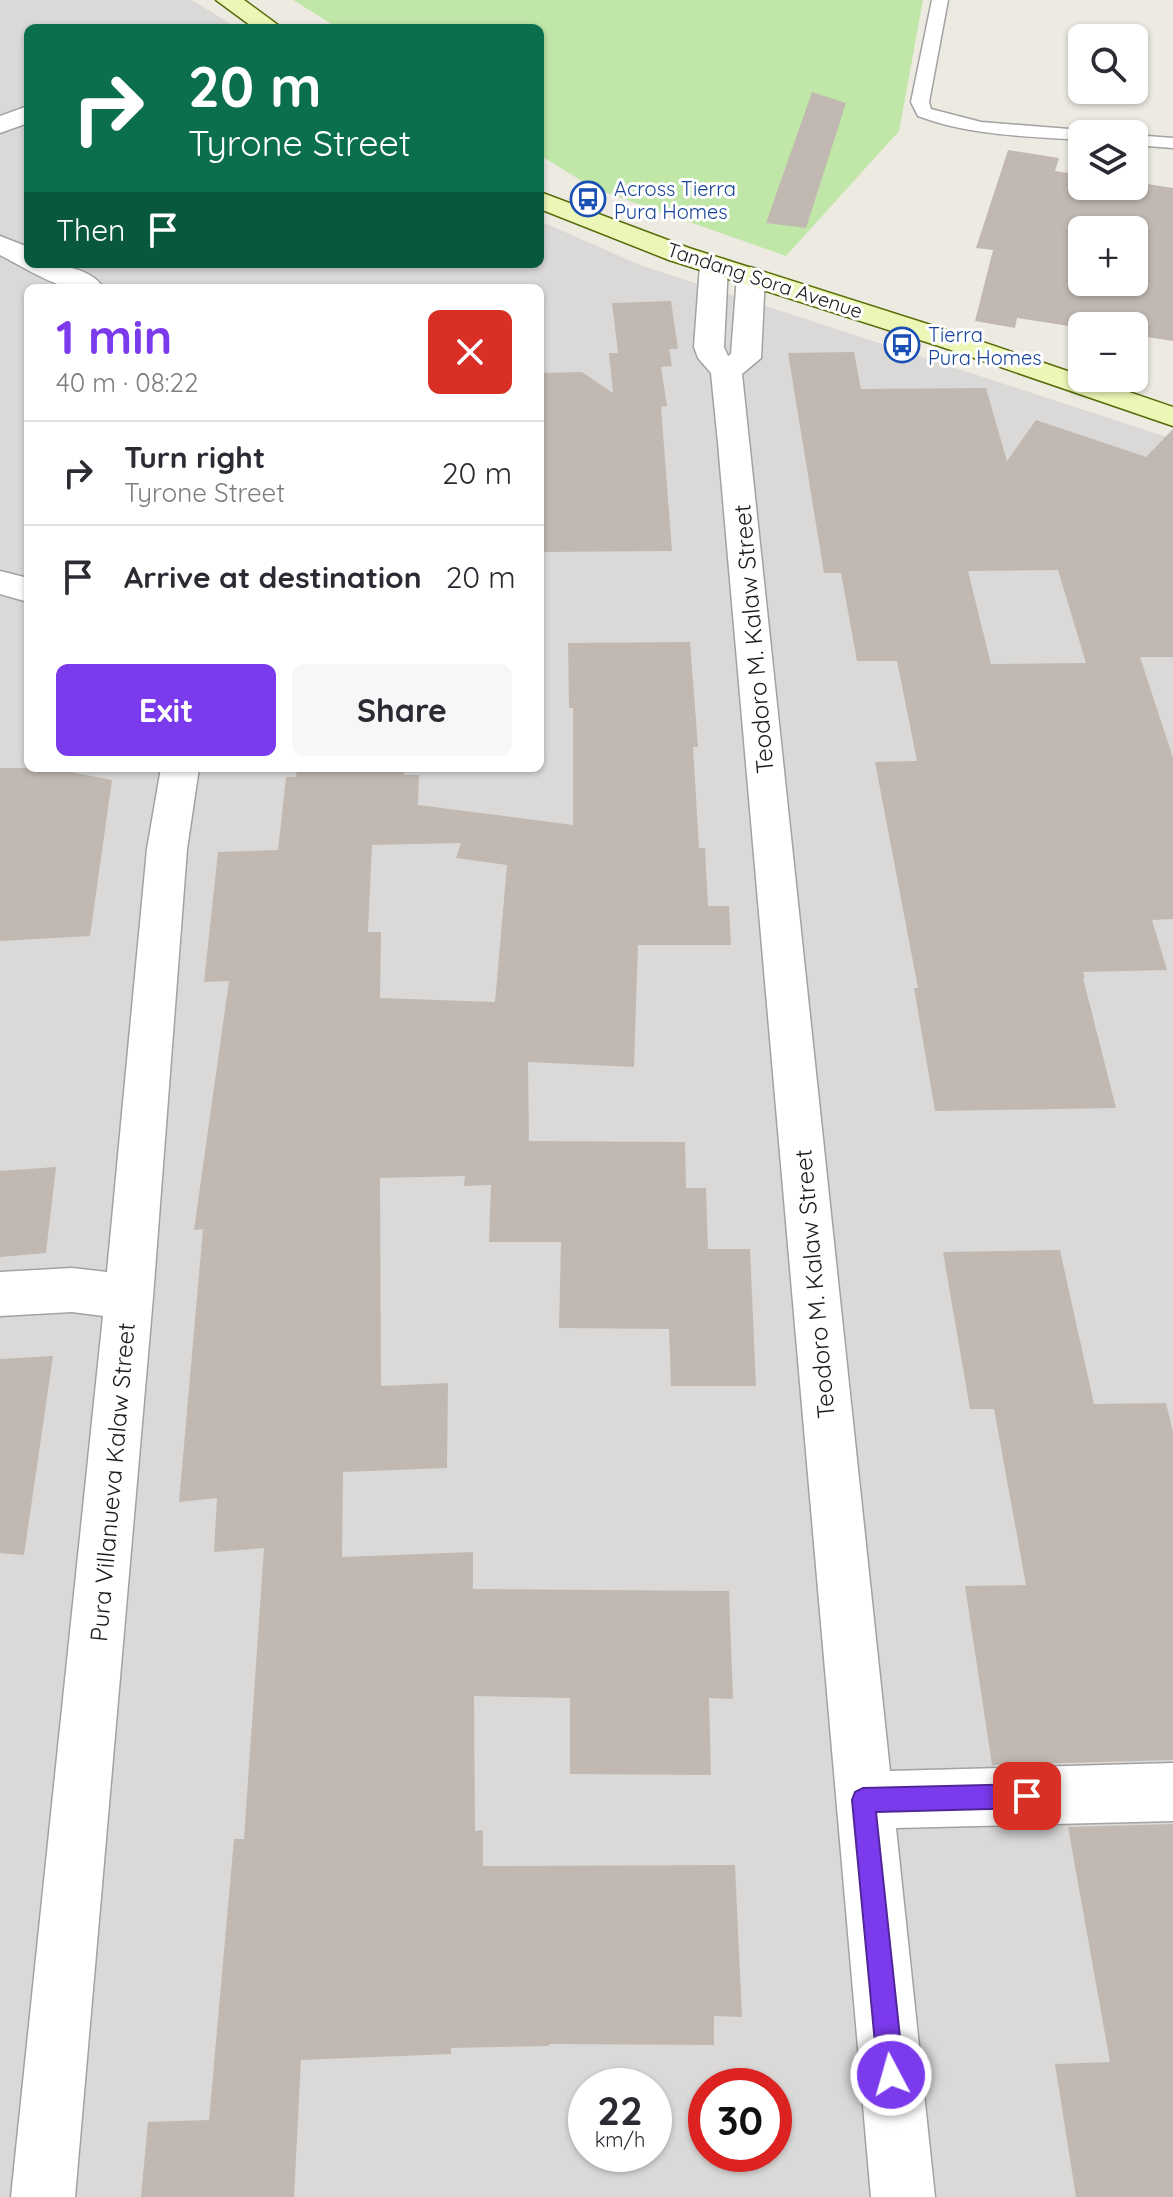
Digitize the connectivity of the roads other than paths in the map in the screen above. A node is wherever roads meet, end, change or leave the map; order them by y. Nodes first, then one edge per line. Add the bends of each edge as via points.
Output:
1 (228, 0) edge
2 (940, 0) edge
3 (258, 24) edge
4 (24, 116) edge
5 (0, 125) edge
6 (1068, 134) edge
7 (1148, 141) edge
8 (1173, 143) edge
9 (544, 201) edge
10 (0, 244) edge
11 (24, 256) edge
12 (714, 265) junction
13 (49, 268) edge
14 (751, 276) junction
15 (82, 284) edge
16 (726, 371) junction
17 (1173, 417) edge
18 (0, 582) edge
19 (24, 589) edge
20 (179, 772) edge
21 (0, 1294) edge
22 (129, 1297) junction
23 (1173, 1792) edge
24 (863, 1800) junction
25 (43, 2197) edge
26 (903, 2197) edge

1 - 3 main road
2 - 6 lane via 920,102 924,112 972,124
4 - 5 street
7 - 8 lane
9 - 12 main road, Tandang Sora Avenue
10 - 11 street
12 - 14 main road, Tandang Sora Avenue
12 - 16 street, Teodoro M. Kalaw Street via 709,347
13 - 15 street
14 - 16 street via 746,358
14 - 17 main road, Tandang Sora Avenue
16 - 24 street, Teodoro M. Kalaw Street
18 - 19 street
20 - 22 street, Pura Villanueva Kalaw Street via 167,849
21 - 22 street via 72,1290
22 - 25 street, Pura Villanueva Kalaw Street
23 - 24 street
24 - 26 street, Teodoro M. Kalaw Street

